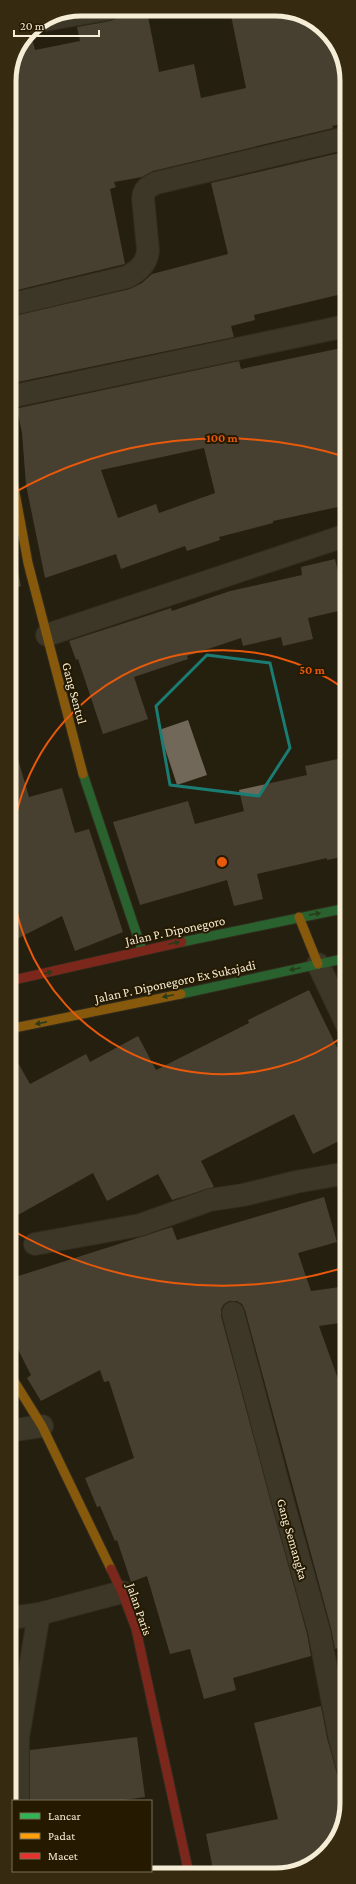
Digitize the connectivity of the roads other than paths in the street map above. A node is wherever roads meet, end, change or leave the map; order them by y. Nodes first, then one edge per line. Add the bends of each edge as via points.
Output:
1 (340, 139) edge
2 (16, 303) edge
3 (340, 327) edge
4 (16, 397) edge
5 (16, 498) edge
6 (340, 537) edge
7 (47, 635) junction
8 (340, 909) edge
9 (299, 917) junction
10 (142, 950) junction
11 (340, 959) edge
12 (318, 964) junction
13 (16, 979) edge
14 (340, 1010) edge
15 (16, 1028) edge
16 (340, 1174) edge
17 (35, 1244) dead end
18 (233, 1313) dead end
19 (16, 1383) edge
20 (42, 1426) junction
21 (16, 1430) edge
22 (122, 1592) junction
23 (39, 1614) junction
24 (16, 1617) edge
25 (340, 1740) edge
26 (18, 1800) edge
27 (188, 1868) edge

1 - 2 street via 148,186 143,198 148,257 137,272 127,277
3 - 4 street
5 - 7 street, Gang Sentul via 28,563
6 - 7 street
7 - 10 street, Gang Sentul via 82,770
9 -> 8 street, Jalan P. Diponegoro
10 -> 9 street, Jalan P. Diponegoro
9 - 12 street
13 -> 10 street, Jalan P. Diponegoro
11 - 12 street, Jalan P. Diponegoro Ex Sukajadi
12 - 14 street
12 -> 15 street, Jalan P. Diponegoro Ex Sukajadi
16 - 17 street via 210,1200 140,1225
18 - 25 street, Gang Semangka via 319,1631
19 - 20 street, Jalan Paris
20 - 21 street
20 - 22 street, Jalan Paris
22 - 23 street
22 - 27 street, Jalan Paris via 136,1628
23 - 24 street
23 - 26 street via 18,1738

